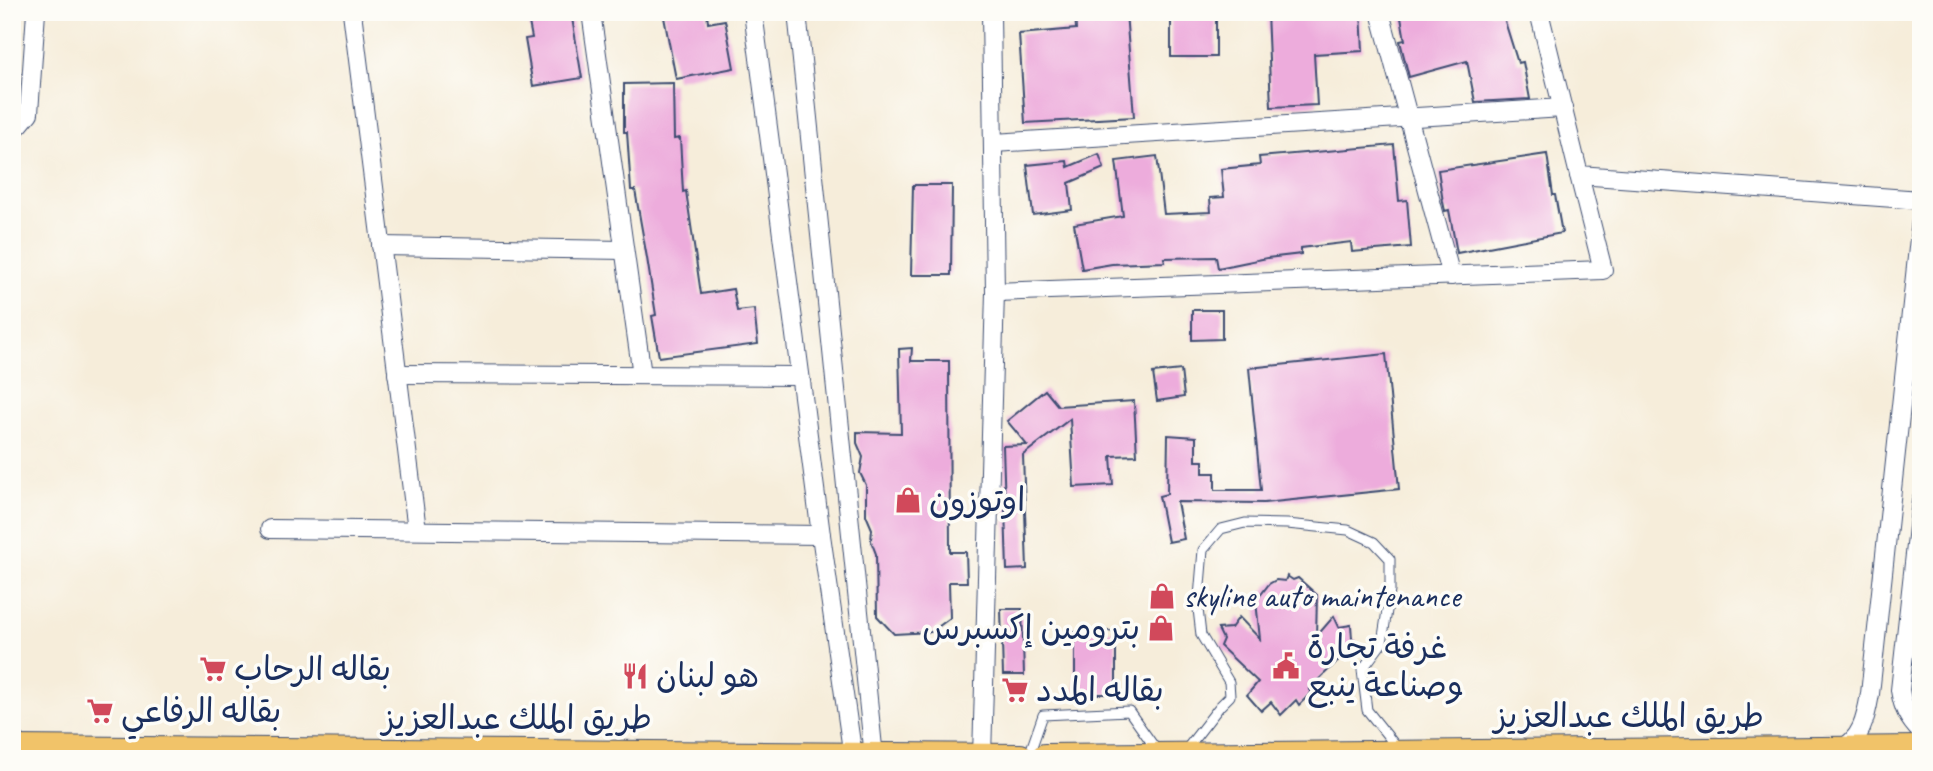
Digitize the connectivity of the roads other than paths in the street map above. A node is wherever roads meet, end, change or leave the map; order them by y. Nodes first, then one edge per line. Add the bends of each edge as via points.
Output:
1 (36, 12) edge
2 (352, 12) edge
3 (591, 12) edge
4 (753, 12) edge
5 (797, 12) edge
6 (991, 12) edge
7 (1380, 12) edge
8 (1539, 12) edge
9 (1563, 107) junction
10 (1408, 116) junction
11 (12, 126) edge
12 (994, 143) junction
13 (1579, 175) junction
14 (1921, 200) edge
15 (1921, 219) edge
16 (381, 246) junction
17 (624, 250) junction
18 (1451, 276) junction
19 (995, 292) junction
20 (397, 374) junction
21 (642, 375) junction
22 (800, 376) junction
23 (1921, 500) edge
24 (270, 529) dead end
25 (417, 530) junction
26 (821, 535) junction
27 (1921, 732) edge
28 (13, 742) edge
29 (1834, 751) junction
30 (1921, 751) edge
31 (1402, 754) junction
32 (1171, 756) junction
33 (864, 757) junction
34 (982, 757) junction
35 (1020, 759) edge
36 (1027, 759) edge
37 (1045, 759) edge

1 - 11 street via 29,113
2 - 16 street
3 - 17 street
4 - 22 street
5 - 33 street
6 - 12 street
7 - 10 street
8 - 9 street
9 - 10 street
9 - 13 street
10 - 12 street
10 - 18 street
12 - 19 street
13 - 14 street
13 - 18 street via 1603,270
15 - 29 street via 1868,706 1856,737
16 - 17 street
16 - 20 street
17 - 21 street
18 - 19 street
19 - 34 street
20 - 21 street
20 - 25 street
21 - 22 street
22 - 26 street
23 - 27 street via 1900,690 1911,722
24 - 25 street
25 - 26 street
26 - 33 street
28 - 33 highway, طريق الملك عبدالعزيز
29 - 30 highway, طريق الملك عبدالعزيز
29 - 31 highway, طريق الملك عبدالعزيز
31 - 32 highway, طريق الملك عبدالعزيز
31 - 32 lane via 1367,710 1362,670 1382,643 1390,559 1374,541 1348,530 1245,523 1221,529 1203,550 1198,609 1201,635 1229,682 1230,696
32 - 36 lane via 1129,711 1105,711 1043,715
32 - 37 highway, طريق الملك عبدالعزيز
33 - 34 highway, طريق الملك عبدالعزيز
34 - 35 highway, طريق الملك عبدالعزيز

